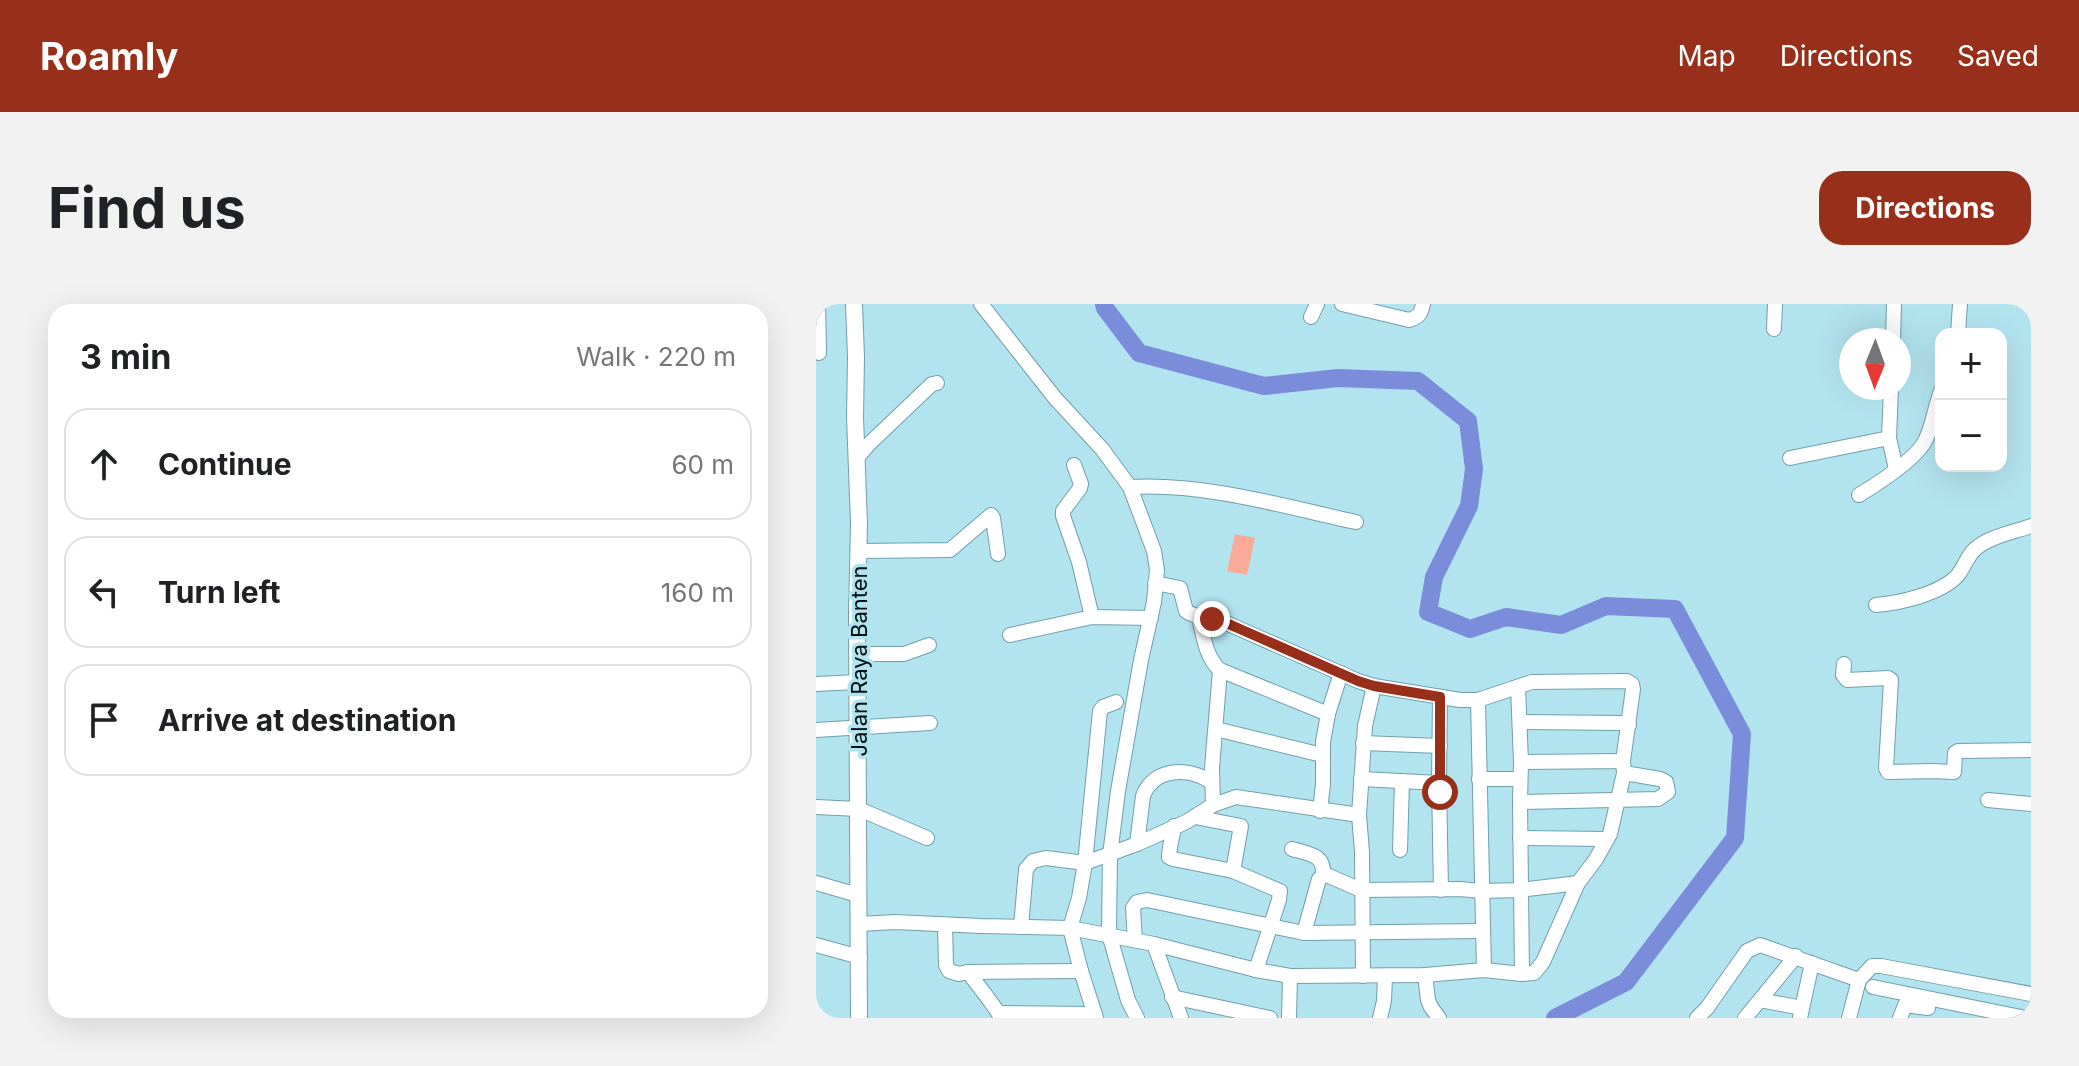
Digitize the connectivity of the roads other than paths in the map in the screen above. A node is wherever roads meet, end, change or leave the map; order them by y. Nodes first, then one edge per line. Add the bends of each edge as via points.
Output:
1 (818, 304) edge
2 (854, 304) edge
3 (981, 304) edge
4 (1342, 304) edge
5 (1423, 304) edge
6 (1775, 304) edge
7 (1894, 304) edge
8 (1960, 304) edge
9 (1893, 328) edge
10 (1958, 328) edge
11 (1774, 329) dead end
12 (819, 353) dead end
13 (937, 383) dead end
14 (1891, 400) edge
15 (1938, 400) edge
16 (1889, 438) junction
17 (1790, 458) dead end
18 (856, 459) junction
19 (1074, 465) dead end
20 (1896, 469) junction
21 (1130, 487) junction
22 (1859, 495) dead end
23 (1356, 522) dead end
24 (2031, 526) edge
25 (859, 551) junction
26 (998, 554) dead end
27 (1155, 583) junction
28 (1876, 605) dead end
29 (1092, 617) junction
30 (1199, 617) junction
31 (1151, 618) junction
32 (1010, 635) dead end
33 (929, 645) dead end
34 (858, 654) junction
35 (1844, 664) dead end
36 (1220, 670) junction
37 (1341, 673) junction
38 (858, 682) junction
39 (816, 684) edge
40 (1374, 686) junction
41 (1518, 687) junction
42 (1440, 697) junction
43 (1478, 700) junction
44 (1116, 702) dead end
45 (1328, 714) junction
46 (1520, 722) junction
47 (930, 723) dead end
48 (1629, 725) junction
49 (859, 727) junction
50 (1216, 729) junction
51 (816, 730) edge
52 (1363, 743) junction
53 (1440, 746) junction
54 (2031, 750) edge
55 (1322, 755) junction
56 (1521, 762) junction
57 (1624, 767) junction
58 (1361, 779) junction
59 (1479, 779) junction
60 (1520, 779) junction
61 (1402, 781) junction
62 (1211, 782) junction
63 (1439, 783) junction
64 (1988, 800) dead end
65 (1619, 801) junction
66 (1520, 802) junction
67 (2031, 804) edge
68 (1213, 805) junction
69 (816, 807) edge
70 (859, 809) junction
71 (1320, 811) junction
72 (1359, 815) junction
73 (1195, 817) junction
74 (1174, 826) junction
75 (927, 838) dead end
76 (1520, 838) junction
77 (1606, 839) junction
78 (1137, 844) junction
79 (1292, 849) dead end
80 (1400, 850) dead end
81 (1110, 855) junction
82 (1085, 863) junction
83 (1233, 871) junction
84 (1323, 876) junction
85 (816, 883) edge
86 (1578, 883) junction
87 (1361, 890) junction
88 (1441, 890) junction
89 (1520, 890) junction
90 (1481, 891) junction
91 (858, 895) junction
92 (859, 924) junction
93 (945, 925) junction
94 (1021, 927) junction
95 (1269, 927) junction
96 (1070, 928) junction
97 (1481, 931) junction
98 (1304, 933) junction
99 (1109, 934) junction
100 (1362, 934) junction
101 (1135, 940) junction
102 (1154, 944) junction
103 (816, 945) edge
104 (1796, 956) junction
105 (860, 957) junction
106 (1812, 963) junction
107 (1256, 970) junction
108 (1484, 970) junction
109 (1081, 971) junction
110 (968, 972) junction
111 (1522, 974) junction
112 (1425, 975) junction
113 (1290, 976) junction
114 (1363, 976) junction
115 (1385, 976) junction
116 (1859, 980) junction
117 (1873, 987) dead end
118 (2031, 994) edge
119 (1172, 997) junction
120 (1760, 1000) junction
121 (1801, 1013) edge
122 (1000, 1016) edge
123 (1095, 1016) edge
124 (859, 1018) edge
125 (1137, 1018) edge
126 (1181, 1018) edge
127 (1270, 1018) edge
128 (1289, 1018) edge
129 (1380, 1018) edge
130 (1439, 1018) edge
131 (1697, 1018) edge
132 (1745, 1018) edge
133 (1849, 1018) edge
134 (1900, 1018) edge
135 (1986, 1018) edge
136 (2026, 1018) edge

1 - 12 street
2 - 18 main road, Jalan Raya Banten
3 - 21 street
4 - 5 street via 1409,320 1421,314
6 - 11 street
7 - 9 street
8 - 10 street
13 - 18 street
14 - 16 street
15 - 20 street via 1925,441
16 - 17 street
16 - 20 street
18 - 25 main road, Jalan Raya Banten
19 - 29 street via 1081,484 1063,516
20 - 22 street
21 - 23 street via 1197,490
21 - 27 street via 1154,551
24 - 28 street via 1975,549 1947,584
25 - 26 street via 950,550 991,515
25 - 34 main road, Jalan Raya Banten
27 - 30 street via 1180,588 1186,611
27 - 31 street
29 - 31 street
29 - 32 street
30 - 36 street via 1211,659
30 - 37 street via 1224,622
31 - 81 street
33 - 34 street via 904,654
34 - 38 main road, Jalan Raya Banten
35 - 54 street via 1847,680 1891,680 1888,772 1954,772 1956,751
36 - 45 street
36 - 50 street
37 - 40 street
37 - 45 street
38 - 39 street
38 - 49 main road, Jalan Raya Banten
40 - 42 street
40 - 52 street
41 - 43 street
41 - 46 street
41 - 48 street via 1532,682 1627,681 1633,689
42 - 43 street
42 - 53 street
43 - 59 street
44 - 82 street via 1100,711
45 - 55 street
46 - 48 street
46 - 56 street
47 - 49 street
48 - 57 street
49 - 51 street
49 - 70 main road, Jalan Raya Banten
50 - 55 street
50 - 62 street
52 - 53 street
52 - 58 street
53 - 63 street
55 - 71 street
56 - 57 street
56 - 60 street
57 - 65 street
57 - 65 street via 1666,782 1668,792 1658,799
58 - 61 street
58 - 72 street
59 - 60 street
59 - 90 street
60 - 66 street
61 - 63 street
61 - 80 street
62 - 68 street
62 - 78 street via 1173,771 1157,777 1143,796
63 - 88 street
64 - 67 street
65 - 66 street
65 - 77 street
66 - 76 street
68 - 71 street via 1236,797
68 - 73 street
69 - 70 street
70 - 75 street
70 - 91 main road, Jalan Raya Banten
71 - 72 street
72 - 87 street
73 - 74 street
73 - 83 street via 1241,826
74 - 78 street
74 - 83 street via 1169,857
76 - 77 street
76 - 89 street
77 - 86 street
78 - 81 street
79 - 84 street via 1320,859
81 - 82 street
81 - 99 street
82 - 94 street via 1033,861 1026,869
82 - 96 street
83 - 95 street via 1280,891
84 - 87 street
84 - 98 street
85 - 91 street
86 - 89 street
86 - 111 street via 1543,962 1534,973
87 - 88 street
87 - 100 street
88 - 90 street
89 - 90 street
89 - 111 street
90 - 97 street
91 - 92 main road, Jalan Raya Banten
92 - 93 street
92 - 105 main road, Jalan Raya Banten
93 - 94 street
93 - 110 street via 946,965 949,971
94 - 96 street
95 - 98 street
95 - 101 street via 1147,900 1133,908
95 - 107 street
96 - 99 street
96 - 109 street
97 - 100 street
97 - 108 street
98 - 100 street
99 - 101 street
99 - 125 street
100 - 114 street
101 - 102 street
102 - 107 street
102 - 119 street
103 - 105 street
104 - 106 street
104 - 120 street
104 - 131 street via 1765,945 1751,948
105 - 124 main road, Jalan Raya Banten
106 - 116 street
106 - 121 street
107 - 113 street
108 - 111 street
108 - 112 street
109 - 110 street
109 - 123 street
110 - 122 street
112 - 115 street
112 - 130 street via 1428,1000
113 - 114 street
113 - 128 street
114 - 115 street
115 - 129 street
116 - 118 street via 1872,966 1881,966
116 - 133 street
117 - 136 street
119 - 126 street
119 - 127 street
120 - 121 street
120 - 132 street
122 - 123 street
134 - 135 street via 1905,1005

